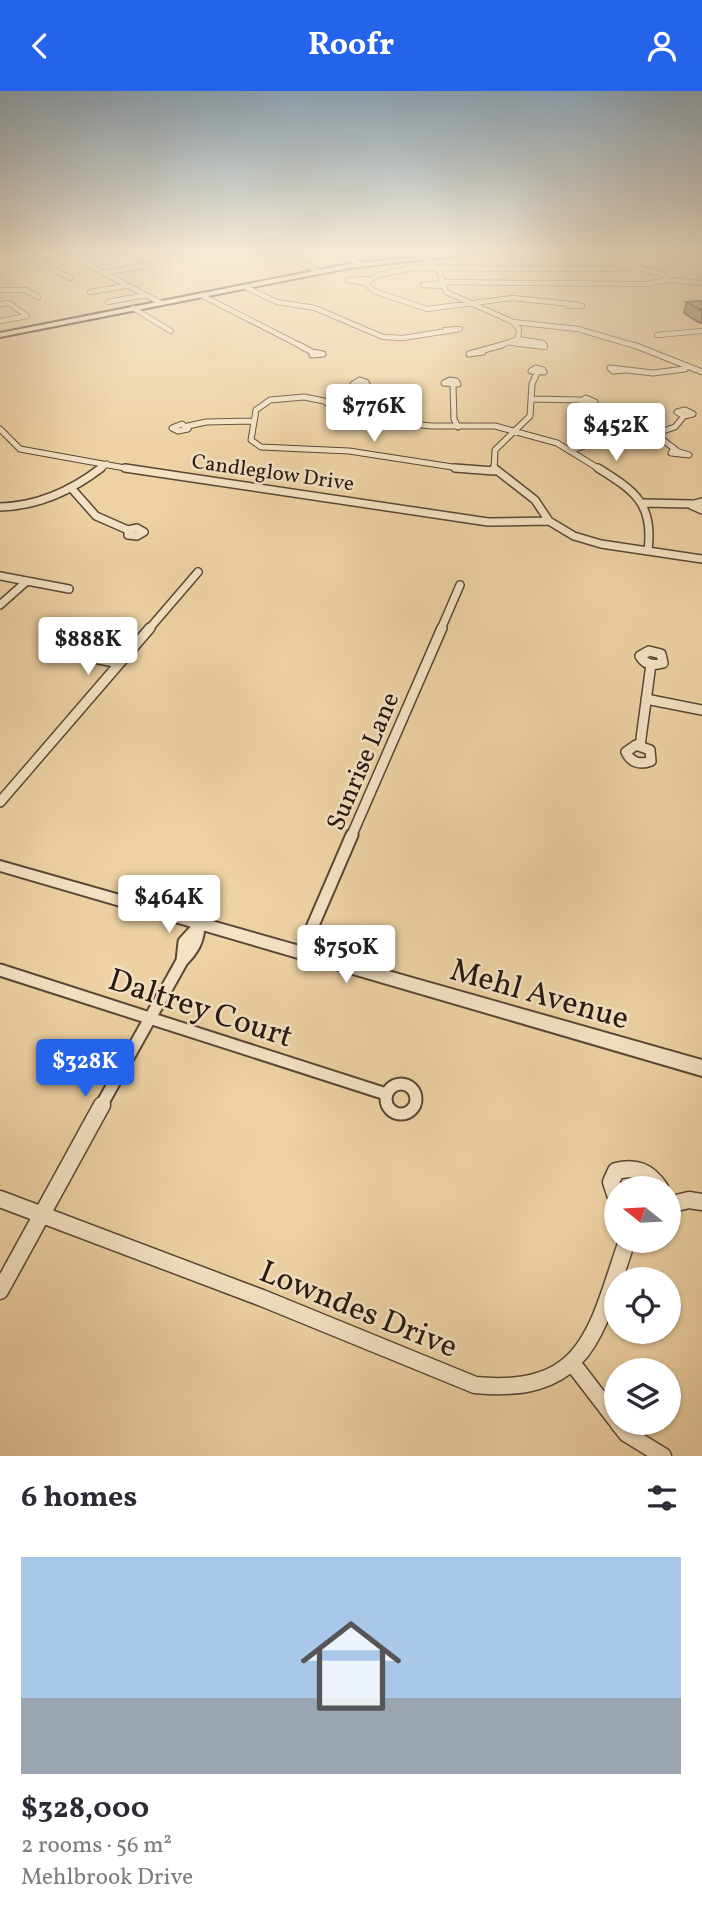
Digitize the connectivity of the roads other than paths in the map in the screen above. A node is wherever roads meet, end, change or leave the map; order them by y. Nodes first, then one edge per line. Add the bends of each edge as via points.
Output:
1 (27, 316) edge
2 (95, 316) edge
3 (146, 316) edge
4 (241, 316) edge
5 (333, 316) edge
6 (499, 316) edge
7 (0, 321) edge
8 (513, 322) junction
9 (445, 330) dead end
10 (171, 331) dead end
11 (702, 331) edge
12 (0, 335) edge
13 (657, 335) dead end
14 (518, 339) junction
15 (513, 343) junction
16 (312, 352) dead end
17 (483, 352) dead end
18 (685, 368) junction
19 (626, 370) dead end
20 (702, 372) edge
21 (537, 373) dead end
22 (361, 386) dead end
23 (453, 386) dead end
24 (532, 399) junction
25 (580, 400) dead end
26 (330, 404) junction
27 (684, 416) dead end
28 (253, 421) junction
29 (188, 426) dead end
30 (458, 427) junction
31 (0, 429) edge
32 (515, 430) junction
33 (654, 433) junction
34 (572, 450) junction
35 (676, 450) dead end
36 (107, 464) junction
37 (494, 471) junction
38 (73, 490) junction
39 (702, 502) edge
40 (644, 503) junction
41 (691, 504) junction
42 (0, 507) edge
43 (702, 510) edge
44 (549, 521) junction
45 (128, 530) dead end
46 (648, 550) junction
47 (702, 559) edge
48 (198, 572) dead end
49 (0, 576) edge
50 (27, 582) junction
51 (460, 585) dead end
52 (69, 589) dead end
53 (0, 605) edge
54 (54, 650) dead end
55 (119, 663) junction
56 (650, 664) dead end
57 (646, 698) junction
58 (702, 710) edge
59 (640, 746) dead end
60 (0, 802) edge
61 (0, 866) edge
62 (198, 926) junction
63 (301, 953) junction
64 (0, 970) edge
65 (149, 1018) junction
66 (702, 1068) edge
67 (386, 1094) dead end
68 (614, 1176) edge
69 (649, 1176) edge
70 (0, 1199) edge
71 (681, 1202) edge
72 (702, 1202) edge
73 (41, 1215) junction
74 (623, 1253) edge
75 (0, 1291) edge
76 (573, 1363) junction
77 (604, 1404) edge
78 (629, 1435) edge
79 (663, 1456) edge

1 - 7 street
2 - 12 main road
3 - 10 street
4 - 16 street
5 - 9 street via 383,337 382,343 388,345 397,338
6 - 8 street
8 - 14 street via 519,329
8 - 18 street via 554,325 618,341
11 - 13 street
14 - 15 street
14 - 15 street via 545,347
15 - 17 street
18 - 19 street via 663,373
18 - 20 street
21 - 24 street
22 - 26 street via 354,396
23 - 30 street
24 - 25 street
24 - 32 street via 530,416
26 - 28 street via 304,397 278,398 259,405
26 - 30 street via 355,417
27 - 33 street via 675,427
28 - 29 street
28 - 37 street via 251,440 266,448 310,448
30 - 32 street
31 - 36 street, Candleglow Drive via 20,449
32 - 34 street
32 - 37 street via 495,450
33 - 34 street
33 - 35 street
34 - 40 street
36 - 38 street
36 - 44 street, Candleglow Drive via 488,522
37 - 44 street via 535,500
38 - 42 street
38 - 45 street via 96,516
39 - 41 street
40 - 41 street
40 - 46 street via 651,528
41 - 43 street
44 - 46 street via 589,541
46 - 47 street
48 - 55 street
49 - 50 street
50 - 52 street
50 - 53 street
51 - 63 street, Sunrise Lane
54 - 55 street
55 - 60 street
56 - 57 street
57 - 58 street
57 - 59 street
61 - 62 street, Mehl Avenue
62 - 63 street, Mehl Avenue
62 - 65 street via 199,936
63 - 66 street, Mehl Avenue
64 - 65 street, Daltrey Court
65 - 67 street, Daltrey Court
65 - 73 street
68 - 69 street via 630,1167
70 - 73 street, Lowndes Drive
71 - 72 street
73 - 75 street
73 - 76 street, Lowndes Drive via 475,1385 515,1387
74 - 76 street via 598,1321
76 - 77 street
78 - 79 street

